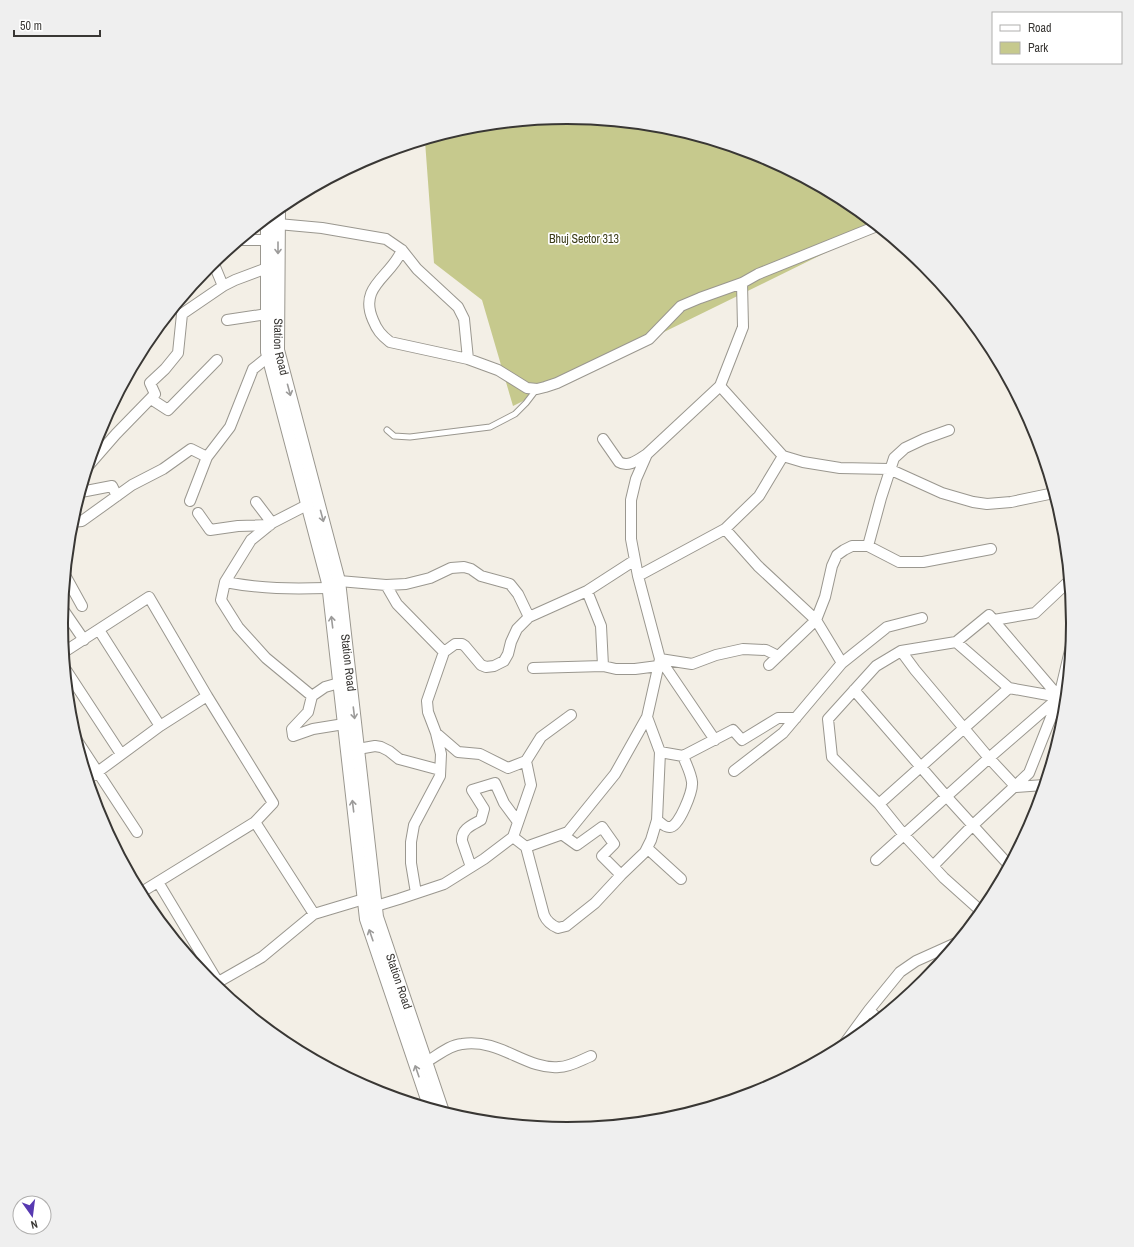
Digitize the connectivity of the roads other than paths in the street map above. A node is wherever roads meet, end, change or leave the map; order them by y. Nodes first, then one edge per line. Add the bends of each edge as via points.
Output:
1 (272, 221) edge
2 (269, 224) edge
3 (269, 224) edge
4 (871, 228) edge
5 (248, 240) edge
6 (267, 240) junction
7 (402, 250) junction
8 (267, 268) junction
9 (216, 269) edge
10 (742, 283) junction
11 (223, 286) junction
12 (267, 314) junction
13 (227, 320) dead end
14 (268, 357) junction
15 (468, 359) junction
16 (217, 360) dead end
17 (720, 386) junction
18 (537, 389) junction
19 (151, 399) junction
20 (386, 430) dead end
21 (949, 430) dead end
22 (602, 439) dead end
23 (647, 454) junction
24 (97, 456) edge
25 (783, 456) junction
26 (208, 457) junction
27 (889, 470) junction
28 (86, 491) edge
29 (1049, 494) edge
30 (117, 496) junction
31 (190, 501) dead end
32 (256, 502) dead end
33 (307, 505) junction
34 (198, 513) dead end
35 (79, 521) edge
36 (271, 524) junction
37 (725, 529) junction
38 (868, 546) junction
39 (990, 549) dead end
40 (635, 560) junction
41 (638, 576) junction
42 (339, 581) junction
43 (225, 582) junction
44 (70, 584) edge
45 (1064, 584) edge
46 (386, 585) junction
47 (328, 588) junction
48 (587, 591) junction
49 (82, 606) dead end
50 (68, 617) edge
51 (529, 617) junction
52 (922, 618) dead end
53 (816, 620) junction
54 (994, 620) junction
55 (98, 630) junction
56 (84, 640) junction
57 (956, 642) junction
58 (69, 649) edge
59 (901, 651) junction
60 (444, 652) junction
61 (778, 656) junction
62 (659, 662) junction
63 (842, 663) junction
64 (769, 665) dead end
65 (603, 666) junction
66 (533, 668) dead end
67 (71, 678) edge
68 (339, 683) junction
69 (1010, 688) junction
70 (854, 690) junction
71 (1061, 695) edge
72 (208, 696) junction
73 (312, 696) junction
74 (1061, 696) edge
75 (1060, 697) edge
76 (1060, 701) edge
77 (570, 715) dead end
78 (647, 717) junction
79 (796, 718) junction
80 (344, 724) junction
81 (160, 726) junction
82 (963, 728) junction
83 (436, 733) junction
84 (715, 740) junction
85 (358, 750) junction
86 (85, 752) edge
87 (660, 752) junction
88 (121, 754) junction
89 (683, 756) junction
90 (989, 758) junction
91 (526, 761) junction
92 (920, 766) junction
93 (440, 770) junction
94 (734, 770) dead end
95 (98, 771) junction
96 (92, 776) edge
97 (1040, 785) edge
98 (1016, 786) junction
99 (946, 796) junction
100 (879, 804) junction
101 (656, 820) junction
102 (255, 822) junction
103 (518, 822) junction
104 (972, 826) junction
105 (137, 832) dead end
106 (563, 834) junction
107 (904, 835) junction
108 (512, 837) junction
109 (526, 848) junction
110 (647, 848) junction
111 (876, 860) dead end
112 (1005, 861) edge
113 (933, 866) junction
114 (471, 867) junction
115 (621, 875) junction
116 (681, 879) dead end
117 (158, 882) junction
118 (145, 890) edge
119 (416, 893) junction
120 (364, 899) junction
121 (376, 906) junction
122 (977, 908) edge
123 (314, 914) junction
124 (947, 947) edge
125 (208, 969) edge
126 (220, 982) edge
127 (869, 1010) junction
128 (875, 1016) edge
129 (854, 1031) edge
130 (591, 1056) dead end
131 (426, 1062) junction
132 (428, 1102) edge
133 (441, 1106) edge

1 - 7 street via 386,239
2 - 6 street, Station Road
3 -> 42 street, Station Road via 278,350
4 - 10 street via 758,274
5 - 6 street
6 - 8 street, Station Road
7 - 15 street via 417,269 458,307 464,319
7 - 15 street via 398,260 370,293 371,315 377,330 390,342
8 - 11 street
8 - 12 street, Station Road
9 - 11 street
10 - 17 street via 743,327
10 - 18 street via 681,306 649,339 557,383
11 - 19 street via 182,314 178,352 150,383 155,394
12 - 13 street
12 - 14 street, Station Road
14 - 26 street via 254,369 230,427
14 - 33 street, Station Road
15 - 18 street via 498,370 527,388
16 - 19 street via 168,410
17 - 23 street
17 - 25 street
18 - 20 lane via 515,414 490,427 410,437 394,436
19 - 24 street
21 - 27 street via 905,448 894,458
22 - 23 street via 622,464 629,464
23 - 40 street via 636,479 631,500 631,539
25 - 27 street via 840,468
25 - 37 street via 759,496
26 - 30 street via 191,449
26 - 31 street
27 - 29 street via 942,493 987,504
27 - 38 street
28 - 30 street via 112,486
30 - 35 street
32 - 36 street
33 - 36 street
33 - 47 street, Station Road
34 - 36 street via 210,530
36 - 43 street via 251,540
37 - 41 street
37 - 53 street via 758,566
38 - 39 street via 899,562 922,562
38 - 53 street via 852,546 837,556
40 - 41 street
40 - 48 street
41 - 62 street
42 - 46 street
42 -> 85 street, Station Road
43 - 47 street via 275,589
43 - 73 street via 221,600 238,627 266,658
44 - 49 street
45 - 54 street via 1035,613
46 - 51 street via 416,582 451,568 464,567 481,576 510,584
46 - 60 street via 397,604
68 -> 47 street, Station Road
48 - 51 street
48 - 65 street via 601,626
50 - 56 street
51 - 60 street via 517,629 504,661 494,666 481,665 462,644 455,644
52 - 63 street via 887,627
53 - 61 street
53 - 63 street
54 - 57 street via 989,615
54 - 71 street
55 - 56 street
55 - 72 street via 149,596
55 - 81 street
56 - 58 street
57 - 59 street
57 - 69 street
59 - 70 street via 876,666
59 - 82 street
60 - 83 street via 427,701 428,712
61 - 62 street via 766,650 743,649 692,664
61 - 64 street
62 - 65 street via 635,669
62 - 78 street
62 - 84 street
63 - 79 street
65 - 66 street
67 - 88 street
68 - 73 street via 325,687
68 - 80 street, Station Road
69 - 74 street
69 - 82 street
70 - 92 street
70 - 100 street via 828,719 832,757
72 - 81 street
72 - 102 street via 273,803
73 - 80 street via 308,712 292,729 293,736 313,729
75 - 90 street
76 - 98 street via 1029,773
77 - 91 street via 541,737
78 - 87 street
78 - 106 street via 615,774 568,832
79 - 84 street via 778,718 742,740 734,730
79 - 94 street via 783,734
120 -> 80 street, Station Road
81 - 88 street
82 - 90 street
82 - 92 street
83 - 91 street via 458,752 480,754 508,768
83 - 93 street via 441,754
84 - 89 street
85 - 93 street via 381,747 399,759
85 - 121 street, Station Road
86 - 95 street
87 - 89 street
87 - 101 street
88 - 95 street
89 - 101 street via 692,782 692,791 672,827 667,827
90 - 98 street
90 - 99 street
91 - 103 street via 531,785
92 - 99 street
92 - 100 street
93 - 119 street via 440,776 414,825 411,842
95 - 96 street
95 - 105 street
97 - 98 street
98 - 104 street
99 - 104 street
99 - 107 street
100 - 107 street
101 - 110 street via 652,840
102 - 117 street
102 - 123 street
103 - 108 street
103 - 114 street via 504,803 495,783 472,790 484,809 481,820 465,830 462,837
104 - 112 street
104 - 113 street
106 - 109 street
106 - 115 street via 577,845 602,827 614,844 602,856
107 - 111 street
107 - 113 street
108 - 109 street
108 - 114 street
109 - 115 street via 544,916 547,922 558,928 566,926 595,903
110 - 115 street
110 - 116 street
113 - 122 street
114 - 119 street via 444,884
117 - 118 street
117 - 125 street
119 - 121 street
120 - 123 street
132 -> 120 street, Station Road via 366,920
121 - 131 street, Station Road via 377,917
123 - 126 street via 262,957
124 - 127 street via 916,961 900,972
127 - 128 street
127 - 129 street
130 - 131 street via 560,1067 545,1067 493,1046 472,1043 452,1047
131 - 133 street, Station Road

